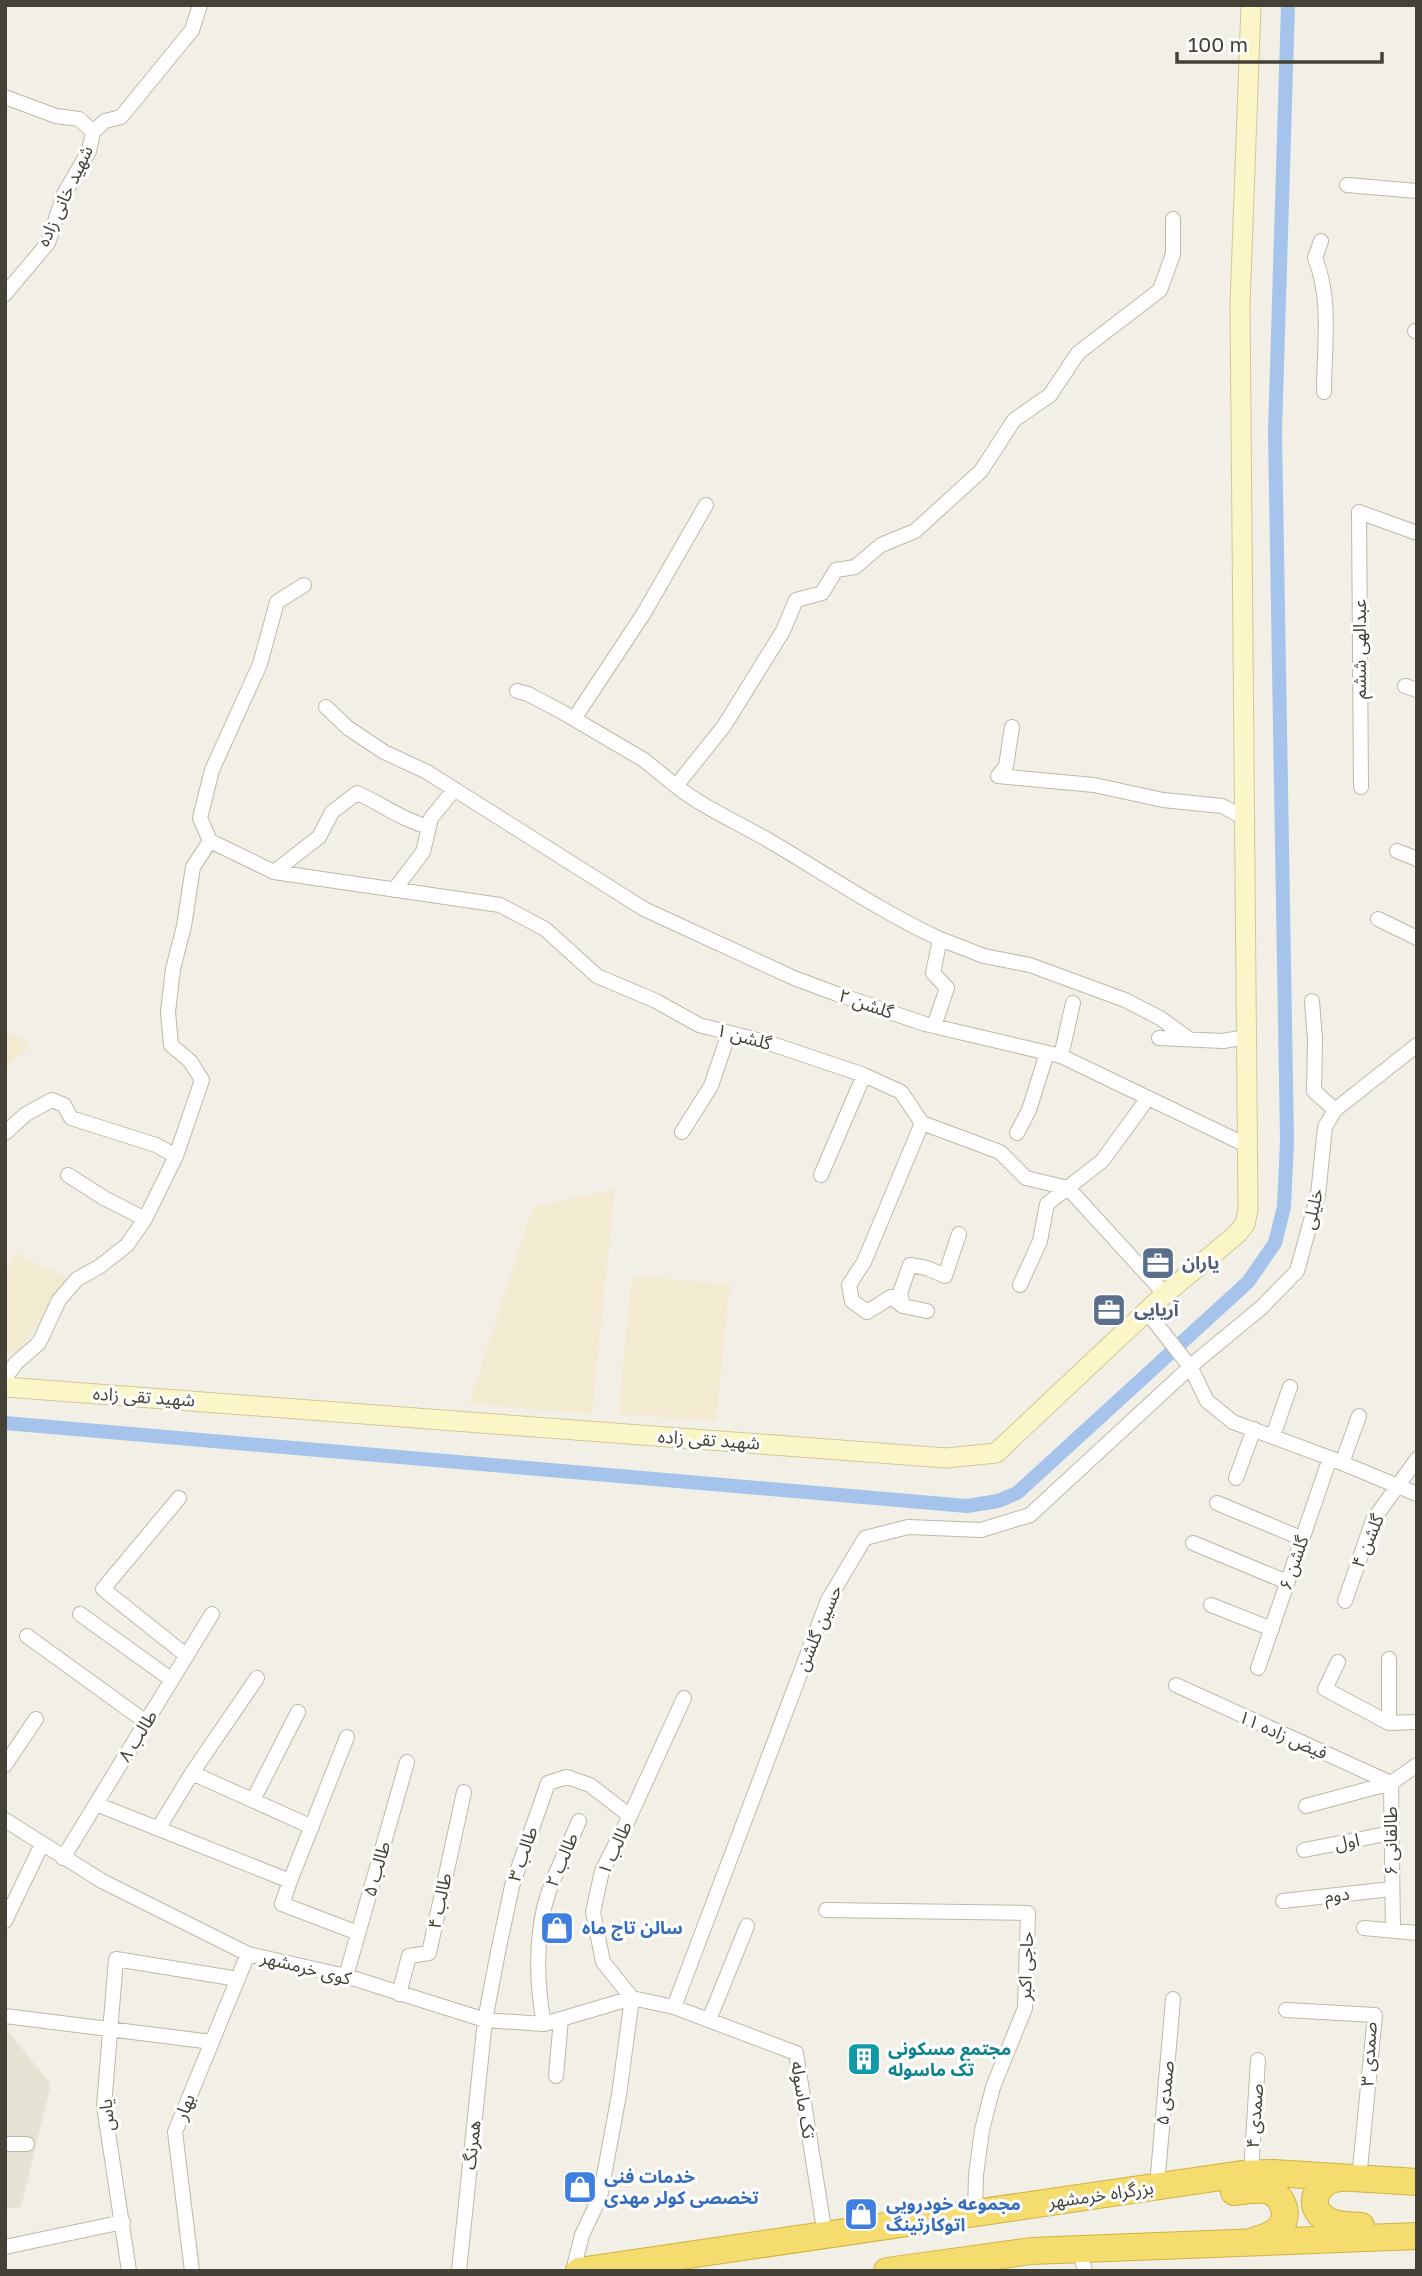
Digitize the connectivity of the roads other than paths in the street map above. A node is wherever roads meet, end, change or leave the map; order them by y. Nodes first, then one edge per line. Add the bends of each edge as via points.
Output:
1 (200, 5) edge
2 (1251, 5) edge
3 (5, 97) edge
4 (93, 132) junction
5 (1347, 186) dead end
6 (1417, 191) edge
7 (1174, 219) dead end
8 (1321, 241) dead end
9 (5, 294) edge
10 (1324, 391) dead end
11 (706, 505) dead end
12 (1417, 533) edge
13 (304, 585) dead end
14 (517, 691) dead end
15 (326, 707) dead end
16 (574, 719) junction
17 (1012, 727) dead end
18 (676, 786) junction
19 (1361, 787) dead end
20 (454, 790) junction
21 (1243, 817) junction
22 (429, 827) junction
23 (210, 841) junction
24 (1397, 850) dead end
25 (1417, 859) edge
26 (274, 872) junction
27 (394, 890) junction
28 (1378, 919) dead end
29 (1417, 938) edge
30 (940, 939) junction
31 (1312, 1002) dead end
32 (1073, 1003) dead end
33 (934, 1026) junction
34 (729, 1033) junction
35 (1246, 1037) junction
36 (1159, 1038) dead end
37 (1189, 1039) junction
38 (1417, 1045) edge
39 (1054, 1055) junction
40 (864, 1075) junction
41 (1148, 1098) junction
42 (1335, 1110) junction
43 (922, 1123) junction
44 (682, 1132) dead end
45 (5, 1133) edge
46 (1017, 1133) dead end
47 (1246, 1144) junction
48 (176, 1156) junction
49 (68, 1175) dead end
50 (821, 1175) dead end
51 (1068, 1188) junction
52 (145, 1219) junction
53 (959, 1234) dead end
54 (1020, 1285) dead end
55 (1165, 1294) junction
56 (903, 1306) junction
57 (927, 1311) dead end
58 (1147, 1312) junction
59 (1191, 1368) junction
60 (5, 1378) edge
61 (5, 1387) edge
62 (1290, 1387) dead end
63 (1359, 1416) dead end
64 (1254, 1429) junction
65 (1273, 1436) junction
66 (1417, 1460) edge
67 (1336, 1461) junction
68 (1236, 1479) dead end
69 (1398, 1486) junction
70 (1417, 1494) edge
71 (179, 1497) dead end
72 (1217, 1503) dead end
73 (1303, 1539) junction
74 (1194, 1542) dead end
75 (1287, 1582) junction
76 (1345, 1601) dead end
77 (1211, 1605) dead end
78 (80, 1614) dead end
79 (212, 1614) dead end
80 (1272, 1629) junction
81 (27, 1636) dead end
82 (187, 1656) junction
83 (1389, 1659) dead end
84 (1338, 1662) dead end
85 (1258, 1668) dead end
86 (257, 1678) dead end
87 (172, 1680) junction
88 (1176, 1685) dead end
89 (684, 1698) dead end
90 (298, 1712) dead end
91 (36, 1719) dead end
92 (146, 1722) junction
93 (1417, 1722) edge
94 (1389, 1723) junction
95 (348, 1737) dead end
96 (407, 1762) dead end
97 (5, 1765) edge
98 (1417, 1765) edge
99 (192, 1773) junction
100 (1391, 1783) junction
101 (464, 1792) dead end
102 (253, 1800) junction
103 (96, 1804) junction
104 (1307, 1807) dead end
105 (630, 1816) junction
106 (5, 1820) edge
107 (579, 1821) dead end
108 (312, 1826) junction
109 (158, 1829) junction
110 (1391, 1833) junction
111 (42, 1844) junction
112 (1304, 1850) dead end
113 (63, 1858) junction
114 (290, 1881) junction
115 (1391, 1889) junction
116 (1283, 1901) dead end
117 (826, 1910) dead end
118 (5, 1921) edge
119 (747, 1926) dead end
120 (1364, 1928) dead end
121 (1393, 1931) junction
122 (359, 1933) junction
123 (1417, 1933) edge
124 (248, 1954) junction
125 (345, 1976) junction
126 (237, 1979) junction
127 (399, 1994) junction
128 (632, 1998) junction
129 (1173, 1999) dead end
130 (674, 2007) junction
131 (1286, 2010) dead end
132 (5, 2016) edge
133 (561, 2019) junction
134 (485, 2020) junction
135 (709, 2020) junction
136 (544, 2024) junction
137 (109, 2029) junction
138 (212, 2042) junction
139 (1258, 2060) dead end
140 (556, 2076) dead end
141 (5, 2144) edge
142 (27, 2144) dead end
143 (1251, 2173) junction
144 (1351, 2178) junction
145 (1417, 2182) edge
146 (1157, 2186) junction
147 (1053, 2202) junction
148 (975, 2213) junction
149 (123, 2222) junction
150 (1417, 2234) edge
151 (825, 2235) junction
152 (1248, 2242) junction
153 (5, 2247) edge
154 (1082, 2260) edge
155 (129, 2271) edge
156 (192, 2271) edge
157 (459, 2271) edge
158 (573, 2271) edge
159 (579, 2271) edge
160 (887, 2271) edge

1 - 4 street, شهید خانی زاده via 192,30 128,109
2 - 21 main road, شهید تقی زاده via 1240,305
3 - 4 street via 56,116 79,119
4 - 9 street, شهید خانی زاده via 89,151 64,194 48,243
5 - 6 street
7 - 18 street via 1173,254 1160,290 1078,353 1050,395 1014,420 981,471 915,531 881,545 855,567 836,570 821,593 796,600 783,631 724,726
8 - 10 street via 1315,258 1325,297
11 - 16 street via 644,613
12 - 19 street, عبدالهی ششم via 1359,512
13 - 23 street via 278,601 260,664 212,771 200,818
14 - 16 street
15 - 20 street, گلشن ۲ via 384,752
16 - 18 street via 644,760
17 - 21 street via 1006,766 998,776 1094,785 1163,800 1222,806
18 - 30 street via 897,919
20 - 22 street via 430,818
20 - 33 street, گلشن ۲ via 644,909 794,978
21 - 35 main road, شهید تقی زاده
22 - 26 street via 408,821 357,793 332,812 319,837
22 - 27 street via 423,852
23 - 26 street, گلشن ۱
23 - 48 street via 193,867 168,1012 171,1045 190,1061 202,1080
24 - 25 street
26 - 27 street, گلشن ۱
27 - 34 street, گلشن ۱ via 500,905 545,929 597,976 699,1025
28 - 29 street
30 - 33 street via 933,973 947,988
30 - 37 street via 984,956 1030,964 1125,1000
31 - 42 street via 1314,1091
32 - 39 street
33 - 39 street, گلشن ۲
34 - 40 street, گلشن ۱
34 - 44 street via 711,1086
35 - 37 street
35 - 47 main road, شهید تقی زاده
36 - 37 street
38 - 42 street
39 - 41 street, گلشن ۲
39 - 46 street
40 - 43 street, گلشن ۱ via 901,1092
40 - 50 street
41 - 47 street, گلشن ۲
41 - 51 street via 1102,1161
42 - 59 street, خلیلی via 1325,1128 1318,1195 1297,1270
43 - 51 street via 1000,1152 1026,1178
43 - 56 street via 864,1262 849,1285 852,1301 867,1312 891,1297
45 - 48 street via 52,1100 64,1105 71,1118 156,1145
47 - 55 main road, شهید تقی زاده via 1245,1224
48 - 52 street
49 - 52 street
51 - 54 street via 1047,1204 1040,1241
51 - 55 street
52 - 60 street via 127,1245 77,1279 59,1300 38,1343
53 - 56 street via 945,1276 911,1265 900,1293
55 - 58 main road, شهید تقی زاده
56 - 57 street
58 - 59 street
58 - 61 main road, شهید تقی زاده via 996,1453 946,1458
59 - 64 street via 1207,1401 1233,1422
59 - 130 street, حسین گلشن via 1030,1516 981,1530 908,1527 865,1538 828,1600
62 - 65 street
63 - 67 street, گلشن ۶
64 - 65 street
64 - 68 street
65 - 67 street
66 - 69 street, گلشن ۴
67 - 69 street
67 - 73 street, گلشن ۶
69 - 70 street
69 - 76 street, گلشن ۴ via 1373,1520
71 - 82 street via 103,1589
72 - 73 street
73 - 75 street, گلشن ۶
74 - 75 street
75 - 80 street, گلشن ۶
77 - 80 street
78 - 87 street
79 - 82 street, طالب ۸
80 - 85 street, گلشن ۶
81 - 92 street
82 - 87 street, طالب ۸
83 - 94 street
84 - 94 street via 1325,1689
86 - 99 street
87 - 92 street, طالب ۸
88 - 100 street, فیض زاده ۱۱
89 - 105 street, طالب ۱
90 - 102 street
91 - 97 street
92 - 103 street, طالب ۸
93 - 94 street
95 - 108 street
96 - 122 street, طالب ۵
98 - 100 street, طالقانی ۶
99 - 102 street
99 - 109 street
100 - 104 street
100 - 110 street, طالقانی ۶
101 - 127 street, طالب ۴ via 429,1953 409,1956
102 - 108 street
103 - 109 street
103 - 113 street, طالب ۸
105 - 128 street, طالب ۱ via 602,1871 593,1912 603,1962
105 - 134 street, طالب ۳ via 590,1785 567,1777 548,1783 512,1886
106 - 111 street, کوی خرمشهر
107 - 136 street, طالب ۲ via 545,1908 539,1965
108 - 114 street
109 - 114 street
110 - 112 street, اول
110 - 115 street, طالقانی ۶
111 - 113 street, کوی خرمشهر
111 - 118 street
113 - 124 street, کوی خرمشهر
114 - 122 street via 282,1904
115 - 116 street, دوم
115 - 121 street, طالقانی ۶
117 - 148 street, حاجی اکبر via 1028,1913 1025,2008 985,2119
119 - 135 street
120 - 121 street
121 - 123 street
122 - 125 street, طالب ۵
124 - 125 street, کوی خرمشهر
124 - 126 street, بهار
125 - 127 street, کوی خرمشهر
126 - 137 street, یاس via 116,1959
126 - 138 street, بهار
127 - 134 street, کوی خرمشهر
128 - 130 street, کوی خرمشهر
128 - 133 street, کوی خرمشهر
128 - 158 street via 600,2197 582,2235
129 - 146 street, صمدی ۵
130 - 135 street, تک ماسوله
131 - 144 street, صمدی ۳ via 1375,2015
132 - 137 street
133 - 136 street, کوی خرمشهر
133 - 140 street
134 - 136 street, کوی خرمشهر
134 - 157 street, همرنگ
135 - 151 street, تک ماسوله via 796,2053
137 - 138 street
137 - 149 street, یاس via 104,2106
138 - 156 street, بهار via 176,2132
139 - 143 street, صمدی ۴
141 - 142 street
143 - 144 highway, بزرگراه خرمشهر
143 - 146 highway, بزرگراه خرمشهر
144 - 145 highway, بزرگراه خرمشهر
144 - 150 highway via 1327,2180 1317,2192 1317,2208 1326,2220
146 - 147 highway, بزرگراه خرمشهر
147 - 148 highway, بزرگراه خرمشهر
147 - 152 highway via 1272,2193 1284,2208 1282,2224 1270,2235
148 - 151 highway, بزرگراه خرمشهر
149 - 153 street
149 - 155 street, یاس
150 - 152 highway
151 - 159 highway, بزرگراه خرمشهر
152 - 154 highway
154 - 160 highway via 1013,2252

